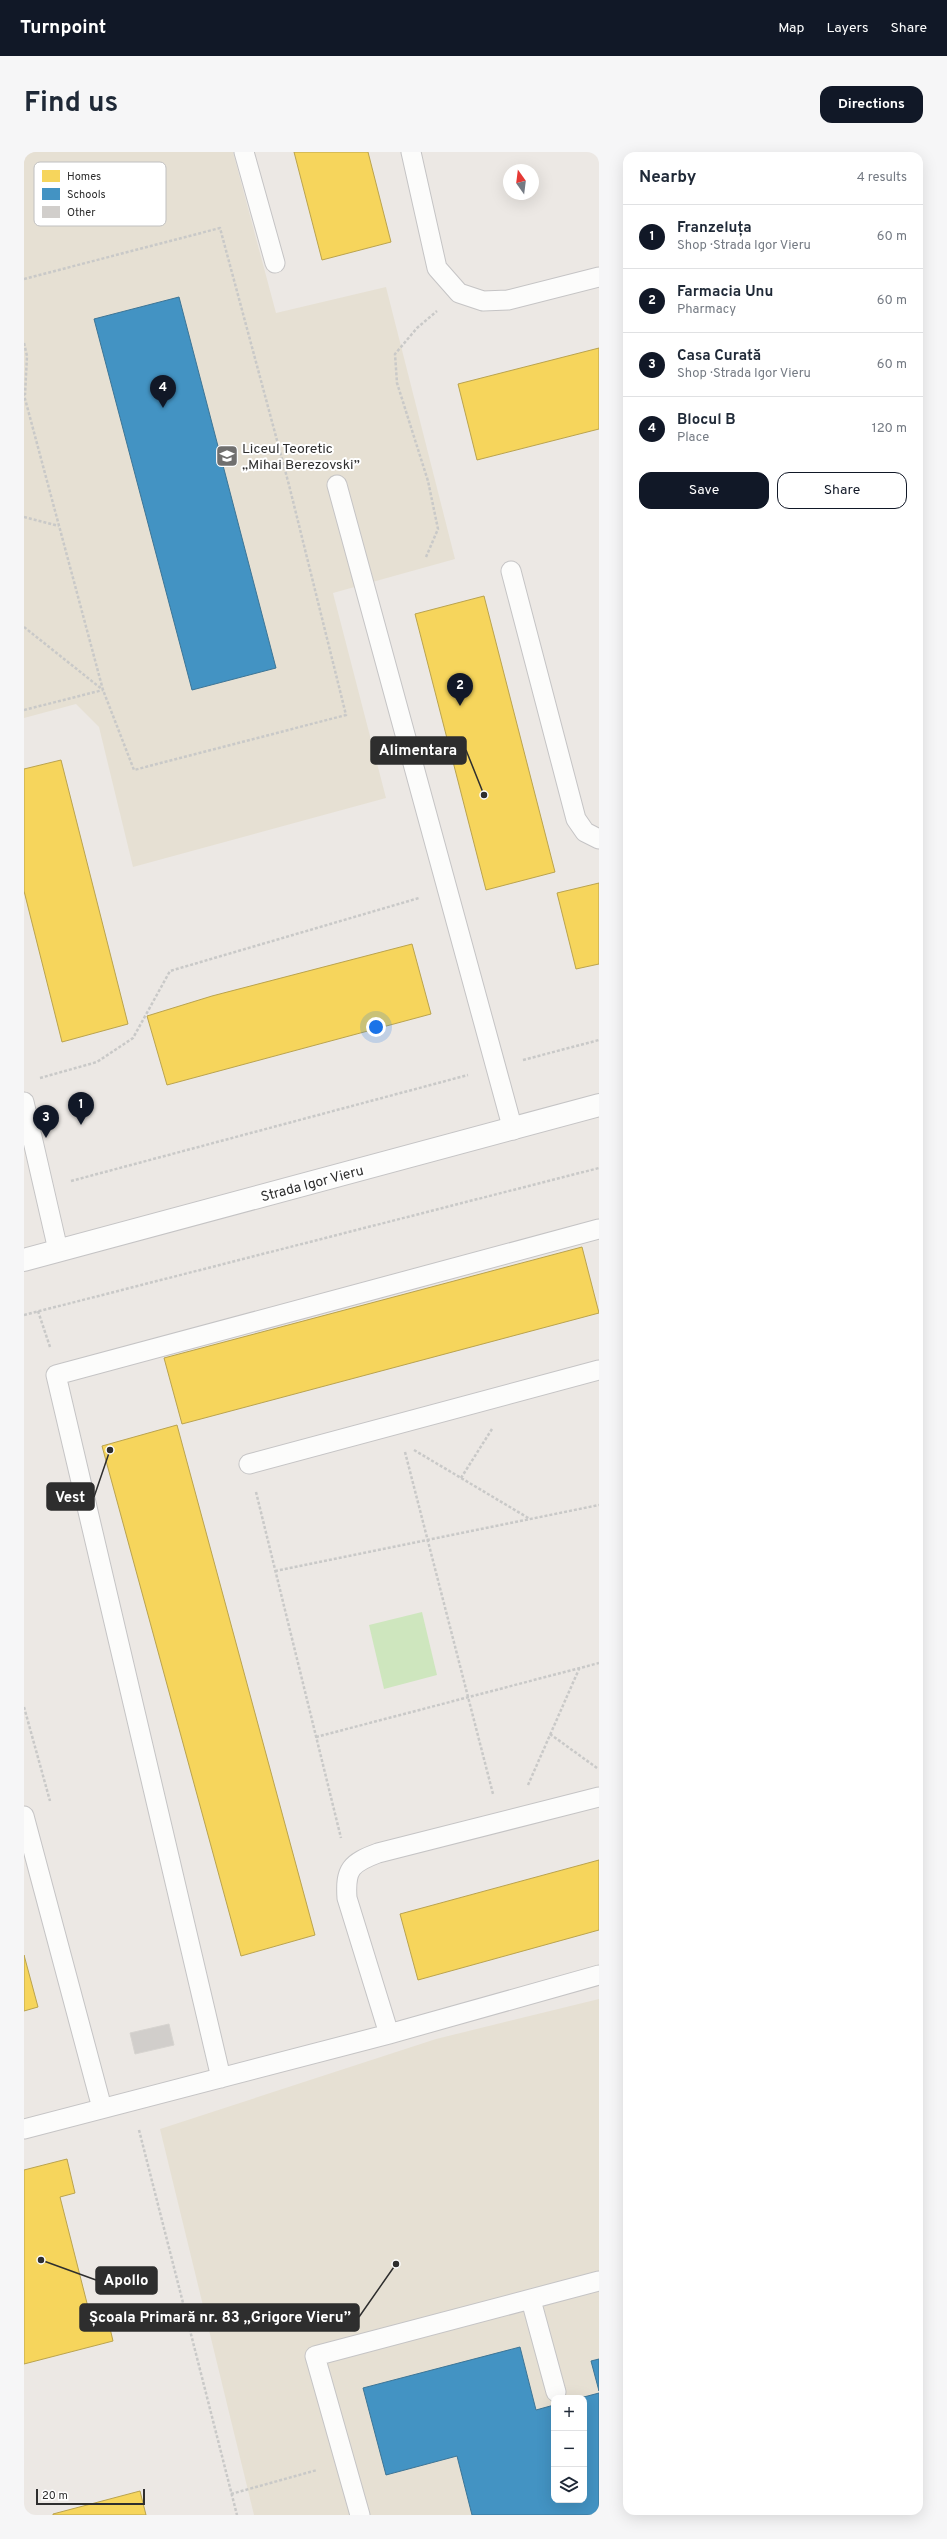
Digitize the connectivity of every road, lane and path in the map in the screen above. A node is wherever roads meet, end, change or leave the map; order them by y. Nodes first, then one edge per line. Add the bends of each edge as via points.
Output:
1 (244, 152) edge
2 (411, 152) edge
3 (275, 263) dead end
4 (599, 277) edge
5 (24, 279) edge
6 (459, 293) junction
7 (24, 343) edge
8 (26, 356) edge
9 (25, 395) edge
10 (337, 485) dead end
11 (24, 517) edge
12 (60, 526) junction
13 (426, 557) dead end
14 (511, 571) dead end
15 (24, 627) edge
16 (103, 690) junction
17 (24, 710) edge
18 (599, 839) edge
19 (447, 890) junction
20 (599, 1040) edge
21 (495, 1067) junction
22 (39, 1078) dead end
23 (24, 1102) edge
24 (599, 1105) edge
25 (513, 1130) junction
26 (599, 1168) edge
27 (43, 1188) junction
28 (599, 1229) edge
29 (58, 1250) junction
30 (24, 1260) edge
31 (38, 1311) junction
32 (24, 1315) edge
33 (50, 1346) dead end
34 (599, 1370) edge
35 (514, 1393) junction
36 (398, 1424) junction
37 (403, 1444) junction
38 (249, 1464) joint
39 (461, 1478) junction
40 (599, 1505) edge
41 (531, 1519) junction
42 (428, 1540) junction
43 (275, 1571) junction
44 (599, 1664) edge
45 (579, 1669) junction
46 (469, 1698) junction
47 (550, 1734) junction
48 (316, 1737) junction
49 (599, 1770) edge
50 (599, 1797) edge
51 (24, 1816) edge
52 (507, 1820) junction
53 (350, 1871) junction
54 (599, 1975) edge
55 (389, 2034) junction
56 (221, 2078) junction
57 (102, 2108) junction
58 (24, 2129) edge
59 (599, 2281) edge
60 (531, 2300) junction
61 (556, 2392) dead end
62 (345, 2462) junction
63 (231, 2494) dead end
64 (360, 2515) edge

1 - 3 lane
2 - 6 lane via 437,268
4 - 6 lane via 508,300 483,301
5 - 16 path via 220,228 289,486 346,716 134,770
6 - 13 path via 417,328 395,354 397,383 428,480 438,528
7 - 8 path
8 - 9 path
9 - 12 path
10 - 19 lane
11 - 12 path
12 - 16 path
14 - 18 lane via 576,819 585,832
15 - 16 path
16 - 17 path
19 - 21 lane
19 - 22 path via 170,971 133,1038 97,1062
20 - 21 path
21 - 25 lane
21 - 27 path
23 - 27 lane
24 - 25 street, Strada Igor Vieru
25 - 29 street, Strada Igor Vieru
26 - 31 path
27 - 29 lane
28 - 56 lane via 56,1375
29 - 30 street, Strada Igor Vieru
31 - 32 path
31 - 33 path
34 - 35 lane
35 - 36 lane
35 - 39 path
36 - 37 path
36 - 38 lane
37 - 39 path
37 - 42 path
38 - 43 path
39 - 41 path
40 - 41 path
41 - 42 path
42 - 43 path
42 - 46 path
43 - 48 path
44 - 45 path
45 - 46 path
45 - 47 path
46 - 48 path
46 - 52 path
47 - 49 path
47 - 52 path
48 - 53 path
50 - 52 lane
51 - 57 lane
52 - 53 lane via 378,1853 358,1861
53 - 55 lane via 346,1880 347,1898
54 - 55 lane
55 - 56 lane
56 - 57 lane
57 - 58 lane
59 - 60 lane
60 - 61 lane
60 - 62 lane via 315,2356
62 - 63 path
62 - 64 lane

